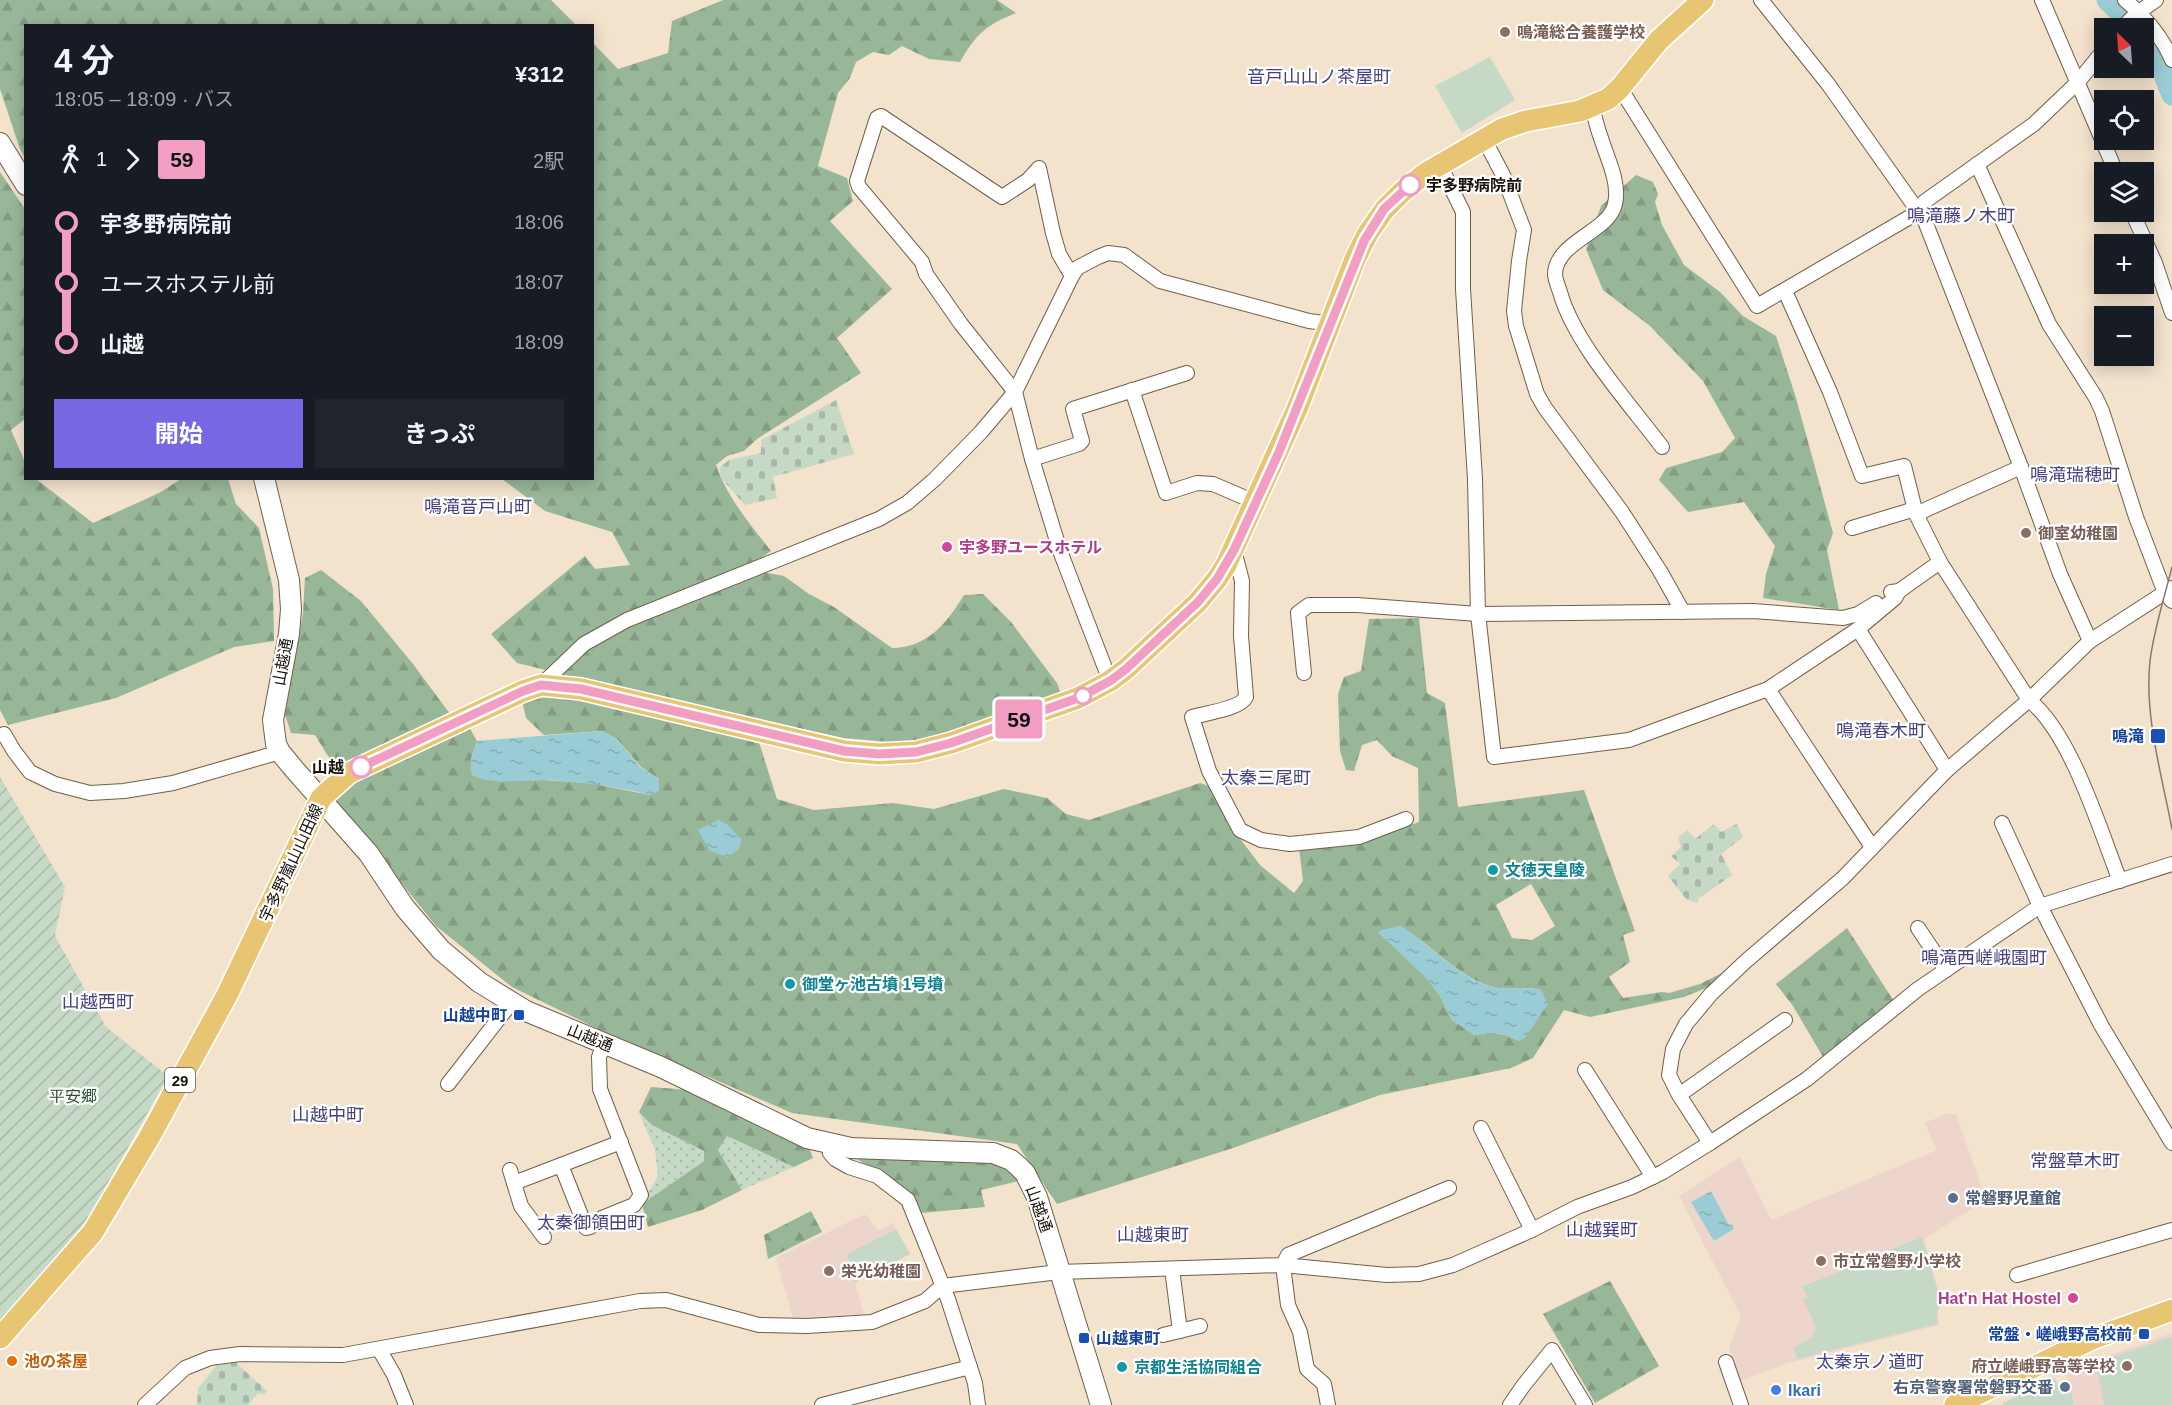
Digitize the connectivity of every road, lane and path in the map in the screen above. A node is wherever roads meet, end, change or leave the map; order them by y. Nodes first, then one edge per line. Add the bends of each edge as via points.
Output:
1 (1703, 0) edge
2 (1761, 0) edge
3 (2042, 0) edge
4 (2125, 0) edge
5 (2156, 0) edge
6 (2137, 13) junction
7 (2132, 18) edge
8 (2172, 60) edge
9 (2094, 62) edge
10 (2078, 82) junction
11 (1620, 88) junction
12 (1592, 107) junction
13 (1484, 139) junction
14 (0, 143) edge
15 (2112, 162) edge
16 (1977, 164) junction
17 (1440, 165) junction
18 (24, 182) edge
19 (1918, 210) junction
20 (2137, 222) edge
21 (1072, 276) junction
22 (1785, 291) junction
23 (2172, 313) edge
24 (1332, 324) junction
25 (1187, 373) dead end
26 (1132, 390) junction
27 (1015, 392) junction
28 (1662, 447) dead end
29 (1032, 459) junction
30 (2021, 467) junction
31 (264, 480) edge
32 (1255, 502) junction
33 (1915, 511) junction
34 (1852, 528) dead end
35 (1234, 550) junction
36 (1940, 562) junction
37 (1899, 591) junction
38 (2170, 594) edge
39 (1683, 612) junction
40 (1478, 614) junction
41 (1858, 629) junction
42 (2090, 640) junction
43 (1304, 673) dead end
44 (1110, 681) junction
45 (541, 685) junction
46 (1768, 689) junction
47 (2029, 700) junction
48 (3, 734) dead end
49 (280, 752) junction
50 (1947, 770) junction
51 (321, 798) junction
52 (1406, 819) dead end
53 (2002, 823) dead end
54 (1872, 847) junction
55 (2172, 864) edge
56 (2120, 881) junction
57 (2040, 906) junction
58 (1918, 928) dead end
59 (1946, 970) junction
60 (511, 1003) junction
61 (1785, 1020) dead end
62 (604, 1044) junction
63 (1585, 1070) dead end
64 (448, 1084) dead end
65 (1679, 1095) junction
66 (1480, 1128) dead end
67 (621, 1142) junction
68 (1710, 1143) junction
69 (2172, 1143) edge
70 (832, 1145) junction
71 (561, 1165) junction
72 (1653, 1177) junction
73 (1449, 1188) dead end
74 (1532, 1230) junction
75 (2172, 1230) edge
76 (544, 1237) dead end
77 (1283, 1265) junction
78 (1172, 1269) junction
79 (1059, 1272) junction
80 (2017, 1275) dead end
81 (942, 1286) junction
82 (2172, 1310) edge
83 (1200, 1326) dead end
84 (1180, 1331) junction
85 (1163, 1335) dead end
86 (0, 1338) edge
87 (379, 1349) junction
88 (1726, 1362) dead end
89 (970, 1366) junction
90 (824, 1404) edge
91 (145, 1405) edge
92 (406, 1405) edge
93 (978, 1405) edge
94 (1101, 1405) edge
95 (1328, 1405) edge
96 (1510, 1405) edge
97 (1585, 1405) edge
98 (1741, 1405) edge
99 (1955, 1405) edge

1 - 11 main road, 宇多野嵐山山田線 / 29 via 1659,40
2 - 19 street via 1828,84
3 - 10 street
4 - 6 street
5 - 6 street
6 - 7 street
6 - 8 street via 2167,48
9 - 10 street
10 - 15 street
10 - 16 street via 2034,124
11 - 12 main road, 宇多野嵐山山田線 / 29
11 - 22 street via 1756,306
12 - 13 main road, 宇多野嵐山山田線 / 29 via 1526,121
12 - 28 street via 1612,165 1616,201 1612,214 1566,251 1555,274 1564,308 1583,342
13 - 17 main road, 宇多野嵐山山田線 / 29
13 - 39 street via 1524,230 1514,311 1537,394 1622,512
14 - 18 street
16 - 19 street
16 - 38 street via 2049,324 2099,405 2136,517
17 - 24 main road, 宇多野嵐山山田線 / 29 via 1402,192 1377,219 1355,260
17 - 40 street via 1464,212 1463,289 1475,480
19 - 22 street
19 - 30 street
20 - 23 street
21 - 24 street via 1077,268 1098,257 1108,253 1124,255 1160,281
21 - 27 street
21 - 27 street via 1059,254 1039,168 1002,197 911,134 881,116 876,118 857,181 859,187 922,262 926,274
22 - 33 street via 1862,476 1904,466
24 - 32 main road, 宇多野嵐山山田線 / 29
25 - 26 street
26 - 29 street via 1072,409 1082,441
26 - 32 street via 1166,493 1197,483 1213,484
27 - 29 street
27 - 45 street via 958,457 907,503 879,519 627,620 584,644
29 - 44 street via 1060,551
30 - 33 street
30 - 42 street via 2060,574
31 - 49 street, 山越通 via 289,580 291,609 273,720
32 - 35 main road, 宇多野嵐山山田線 / 29
33 - 34 street
33 - 36 street
35 - 44 main road, 宇多野嵐山山田線 / 29 via 1198,602
35 - 52 street via 1242,581 1246,697 1235,706 1192,717 1209,771 1240,830 1261,840 1290,843 1359,837
36 - 37 street
36 - 47 street
37 - 39 street via 1843,618 1754,611
37 - 41 street
38 - 42 street
39 - 40 street
40 - 43 street via 1357,604 1309,605 1298,613
40 - 46 street via 1494,757 1629,740
41 - 46 street
41 - 50 street
42 - 47 street
44 - 45 main road, 宇多野嵐山山田線 / 29 via 1078,698 951,743 916,752 879,754 844,751 581,689
45 - 51 main road, 宇多野嵐山山田線 / 29 via 349,773
46 - 54 street
47 - 50 street
47 - 56 street via 2040,708 2064,745
48 - 49 street via 30,772 55,784 90,793 173,783
49 - 51 street, 山越通
50 - 54 street
51 - 60 street, 山越通 via 369,854 428,936 468,974
51 - 86 main road, 宇多野嵐山山田線 / 29 via 233,984 93,1232
53 - 57 street
54 - 65 street via 1843,878 1711,994 1686,1024 1672,1049 1669,1068
55 - 56 street
56 - 57 street
57 - 59 street
57 - 69 street via 2101,1024
58 - 59 street
59 - 68 street via 1826,1066
60 - 62 street, 山越通
60 - 64 street
61 - 65 street
62 - 67 street via 599,1057 600,1089
62 - 70 street, 山越通 via 661,1067 796,1133
63 - 72 street
65 - 68 street
66 - 74 street
67 - 71 street
67 - 71 street via 641,1195 634,1205 590,1227 586,1228
68 - 72 street
70 - 79 street, 山越通 via 993,1153 1011,1160 1025,1173 1037,1197
70 - 81 street via 830,1152 835,1159 877,1176 908,1200
71 - 76 street via 512,1176 521,1206
72 - 74 street
73 - 77 street via 1288,1255
74 - 77 street via 1453,1265 1419,1274 1387,1275
75 - 80 street
77 - 78 street
77 - 95 street via 1288,1305 1300,1332 1307,1369 1324,1384
78 - 79 street
78 - 84 street
79 - 81 street
79 - 94 street, 山越通
81 - 87 street via 925,1301 872,1322 759,1325 666,1300 640,1301
81 - 89 street
82 - 99 main road via 2092,1340
83 - 84 street
84 - 85 street
87 - 91 street via 343,1355 251,1354 210,1358 185,1368
87 - 92 street
88 - 98 street
89 - 90 street
89 - 93 street
96 - 97 street via 1552,1350

